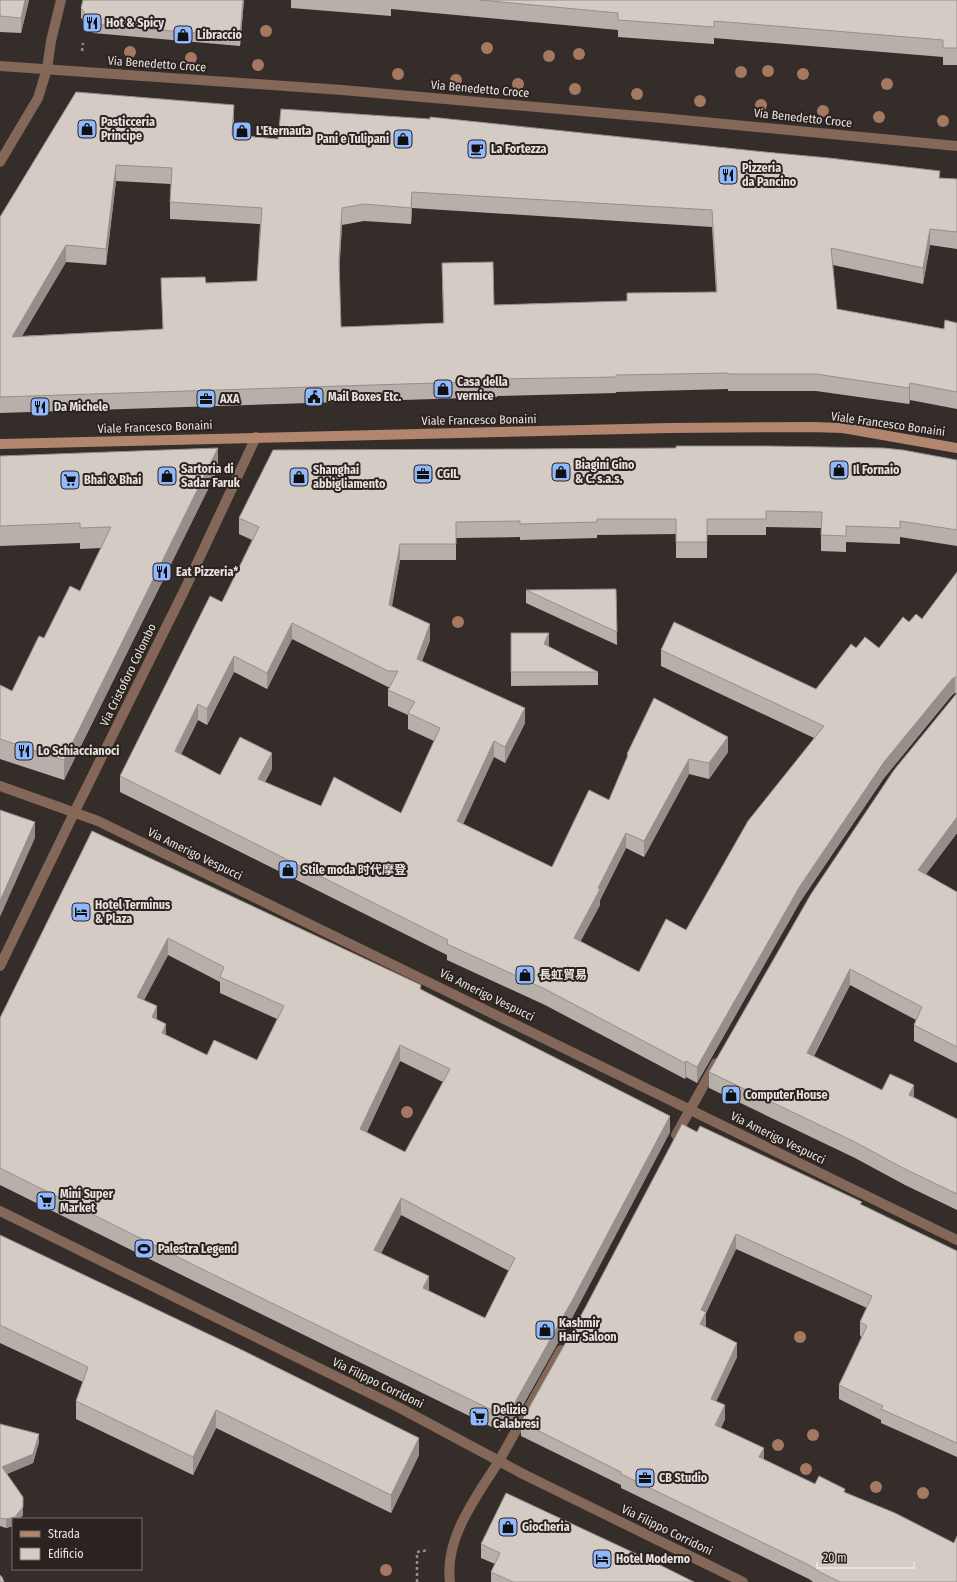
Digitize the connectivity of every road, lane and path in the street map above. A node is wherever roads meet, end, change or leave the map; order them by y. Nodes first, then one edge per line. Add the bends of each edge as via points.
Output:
1 (60, 0) edge
2 (83, 43) dead end
3 (82, 51) dead end
4 (0, 66) edge
5 (47, 69) junction
6 (957, 146) edge
7 (0, 162) edge
8 (256, 438) junction
9 (0, 444) edge
10 (957, 448) edge
11 (0, 786) edge
12 (75, 811) junction
13 (0, 966) edge
14 (721, 1054) edge
15 (690, 1109) junction
16 (671, 1144) edge
17 (0, 1210) edge
18 (957, 1240) edge
19 (567, 1340) edge
20 (499, 1461) junction
21 (450, 1582) edge
22 (743, 1582) edge

1 - 5 street
2 - 3 path
4 - 5 street, Via Benedetto Croce
5 - 6 street, Via Benedetto Croce via 342,90
5 - 7 street via 38,98
8 - 9 main road, Viale Francesco Bonaini
8 - 10 main road, Viale Francesco Bonaini via 811,427 843,428
8 - 12 street, Via Cristoforo Colombo via 184,592
11 - 12 street, Via Amerigo Vespucci
12 - 13 street, Via Cristoforo Colombo
12 - 15 street, Via Amerigo Vespucci
14 - 15 street
15 - 16 street
15 - 18 street, Via Amerigo Vespucci
17 - 20 street, Via Filippo Corridoni via 400,1408
19 - 20 street
20 - 21 street via 459,1530 453,1545
20 - 22 street, Via Filippo Corridoni

